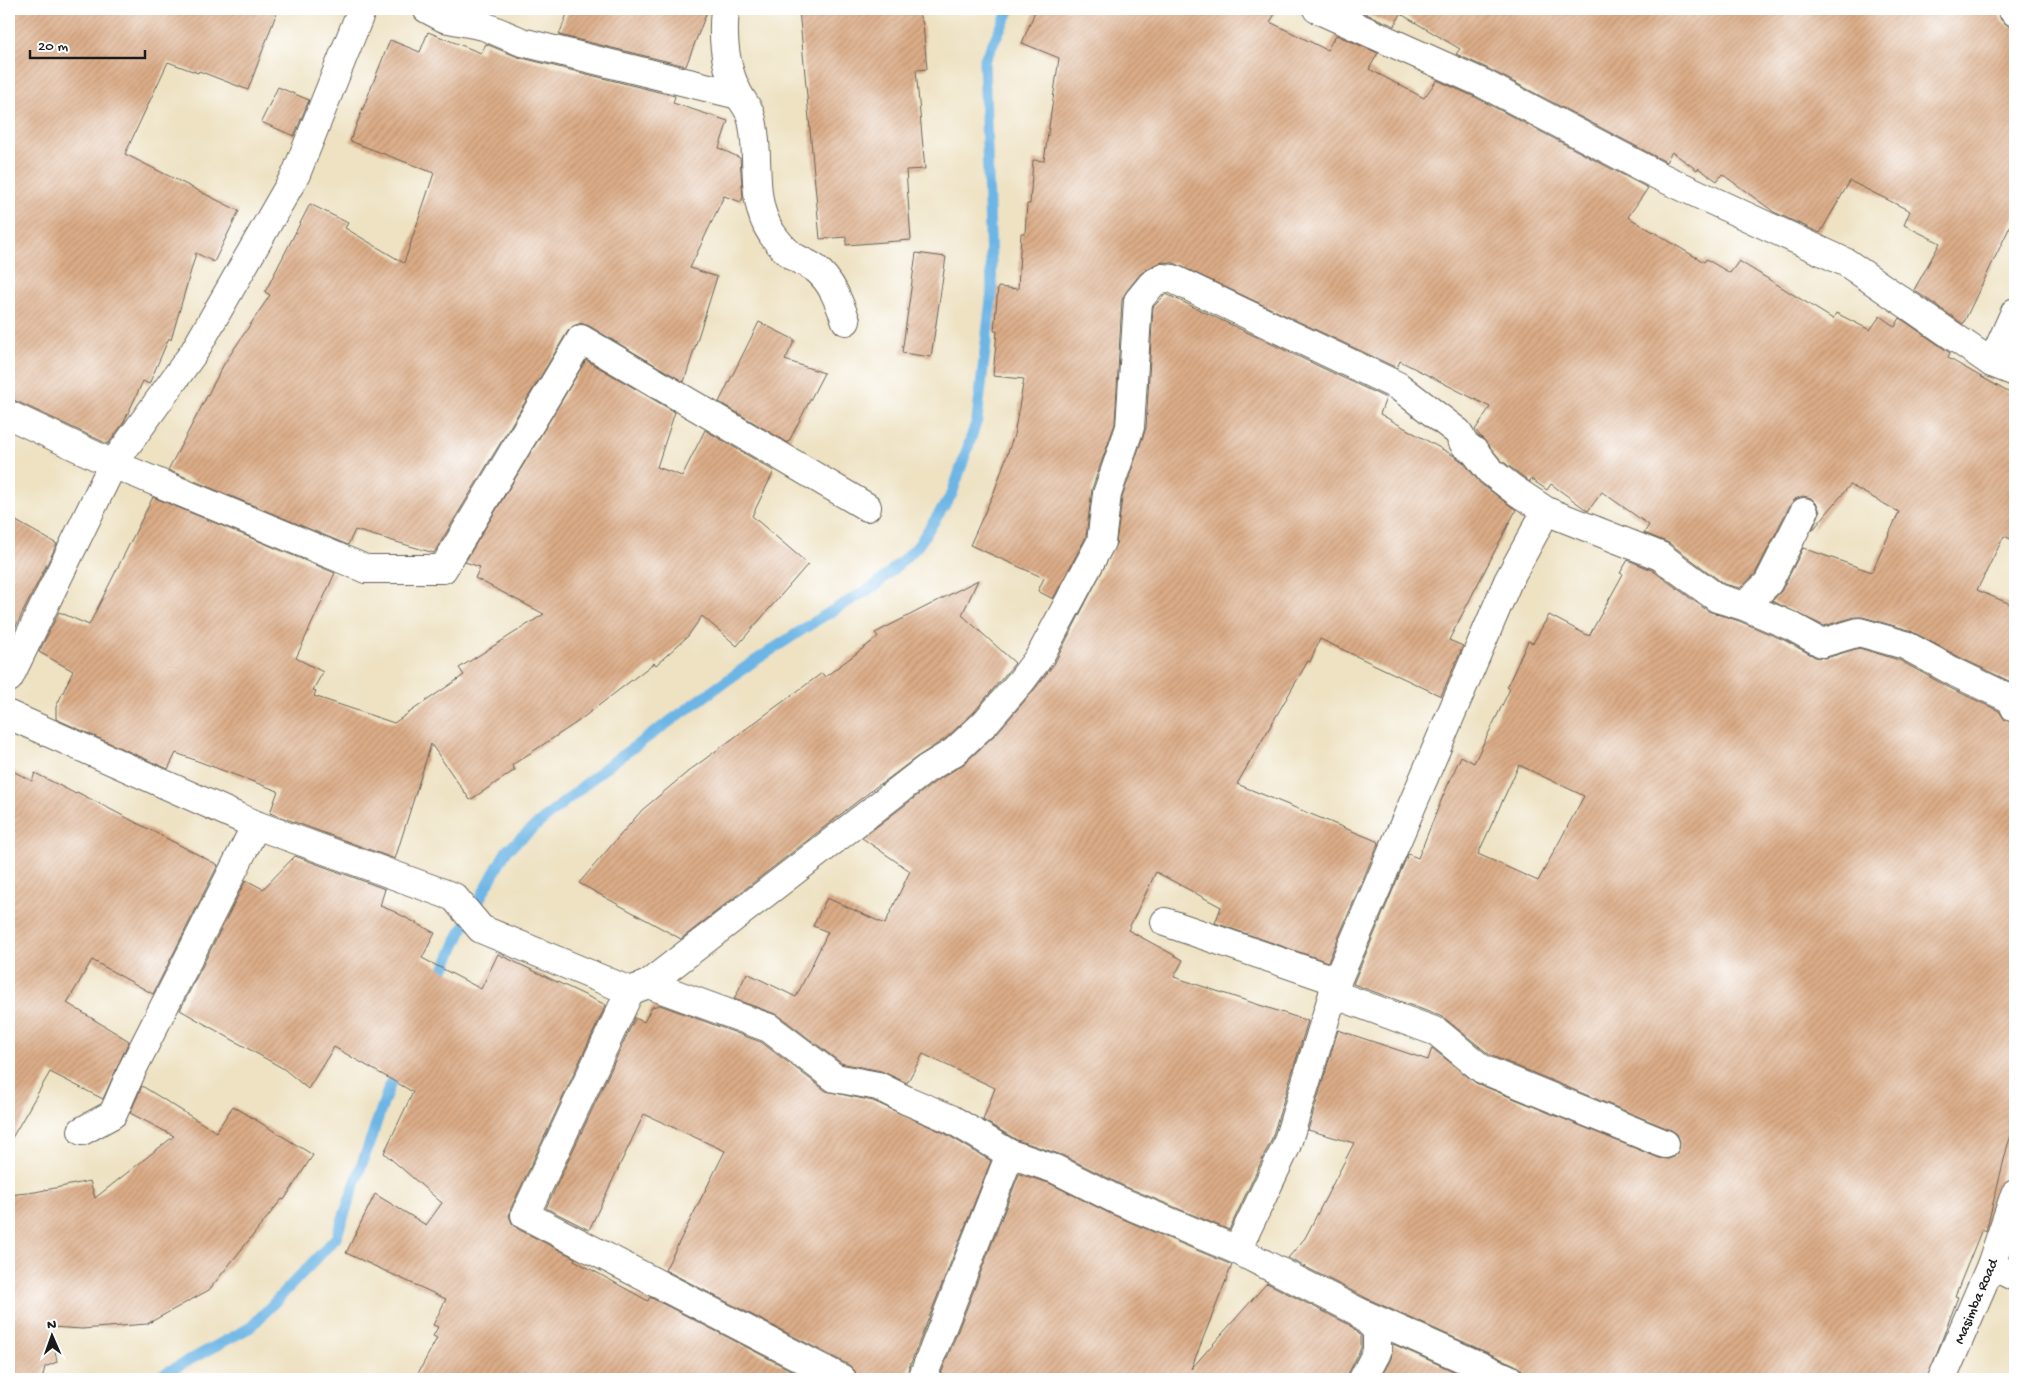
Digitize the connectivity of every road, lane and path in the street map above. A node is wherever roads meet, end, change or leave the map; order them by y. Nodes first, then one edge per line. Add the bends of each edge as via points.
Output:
1 (362, 9) edge
2 (427, 9) edge
3 (725, 9) edge
4 (1318, 9) edge
5 (2012, 9) edge
6 (2015, 12) edge
7 (738, 95) junction
8 (2015, 312) edge
9 (846, 321) dead end
10 (2004, 368) edge
11 (9, 415) edge
12 (113, 464) junction
13 (867, 507) dead end
14 (1546, 511) junction
15 (1804, 512) dead end
16 (1744, 606) junction
17 (9, 678) edge
18 (2015, 708) edge
19 (9, 715) edge
20 (256, 825) junction
21 (1165, 922) dead end
22 (639, 987) junction
23 (1335, 988) junction
24 (82, 1131) dead end
25 (1666, 1144) dead end
26 (1010, 1154) junction
27 (2015, 1194) edge
28 (1237, 1250) junction
29 (1991, 1265) junction
30 (2015, 1278) edge
31 (1359, 1312) junction
32 (842, 1379) edge
33 (922, 1379) edge
34 (1363, 1379) edge
35 (1509, 1379) edge
36 (1942, 1379) edge

1 - 12 street via 296,174 194,352
2 - 7 street via 444,18 484,26 522,42
3 - 7 street via 725,54
4 - 10 street via 1482,83 1659,176 1847,263
5 - 6 street
7 - 9 street via 752,119 758,198 763,216 772,234 790,254 816,269 834,290
8 - 10 street
11 - 12 street
12 - 13 street via 366,569 443,569 581,339
12 - 17 street
14 - 16 street via 1660,556 1717,598
14 - 22 street via 1490,471 1464,444 1458,432 1398,386 1173,279 1162,278 1152,284 1138,301 1130,427 1107,494 1101,542 1040,656 985,723 954,752 926,769
14 - 23 street via 1508,581
15 - 16 street via 1768,583
16 - 18 street via 1822,643 1860,632 1906,645 2011,699
19 - 20 street
20 - 22 street via 454,897 481,929
20 - 24 street via 113,1114
21 - 23 street
22 - 26 street via 769,1028 835,1078 878,1086 951,1119
22 - 32 street via 525,1215
23 - 25 street via 1437,1032 1482,1069
23 - 28 street via 1286,1147
26 - 28 street via 1054,1169 1117,1200
26 - 33 street
27 - 29 street, Masimba Road
28 - 31 street
29 - 30 street
29 - 36 street, Masimba Road
31 - 34 street via 1377,1330 1377,1352
31 - 35 street

